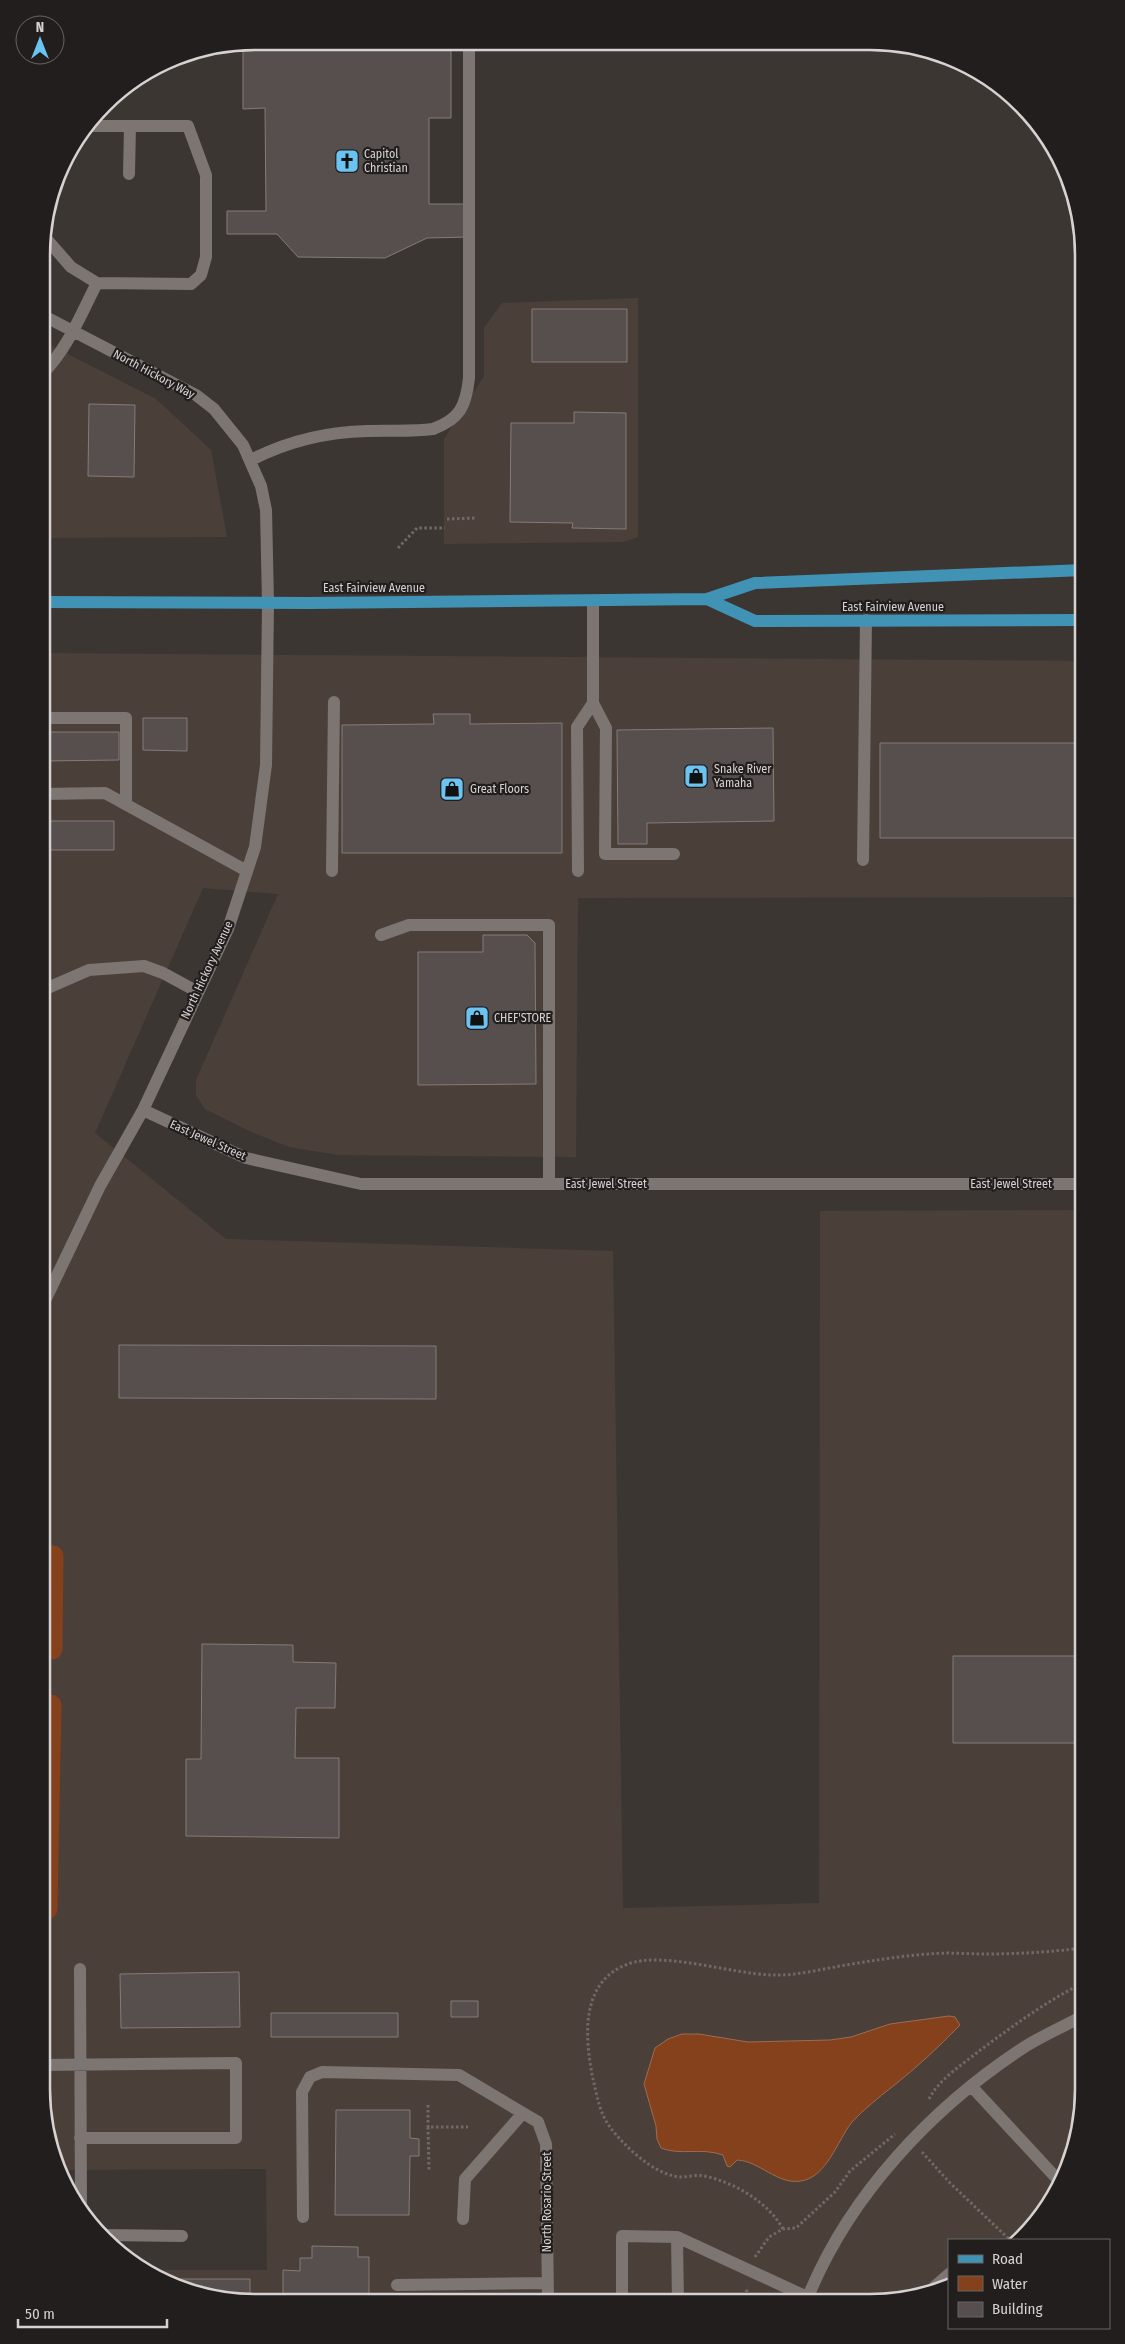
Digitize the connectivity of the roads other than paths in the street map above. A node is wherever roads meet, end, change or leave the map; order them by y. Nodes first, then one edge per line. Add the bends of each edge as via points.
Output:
1 (470, 50) edge
2 (96, 126) edge
3 (130, 126) junction
4 (129, 174) dead end
5 (50, 243) edge
6 (97, 283) junction
7 (50, 320) edge
8 (72, 332) junction
9 (50, 365) edge
10 (251, 460) junction
11 (1075, 570) edge
12 (707, 599) junction
13 (593, 601) junction
14 (50, 602) edge
15 (268, 603) junction
16 (866, 620) junction
17 (1075, 620) edge
18 (334, 702) dead end
19 (593, 703) junction
20 (50, 718) edge
21 (50, 794) edge
22 (126, 804) junction
23 (674, 854) dead end
24 (863, 860) dead end
25 (247, 871) junction
26 (332, 871) dead end
27 (578, 871) dead end
28 (381, 935) dead end
29 (50, 987) edge
30 (198, 992) junction
31 (143, 1110) junction
32 (549, 1184) junction
33 (1075, 1184) edge
34 (50, 1278) edge
35 (80, 1968) dead end
36 (1075, 2020) edge
37 (80, 2064) junction
38 (50, 2065) edge
39 (972, 2087) junction
40 (523, 2113) junction
41 (80, 2138) junction
42 (1055, 2177) edge
43 (80, 2196) edge
44 (303, 2218) dead end
45 (463, 2220) dead end
46 (111, 2235) edge
47 (182, 2236) dead end
48 (677, 2237) junction
49 (548, 2283) junction
50 (397, 2285) dead end
51 (548, 2294) edge
52 (622, 2294) edge
53 (678, 2294) edge
54 (795, 2294) edge
55 (813, 2294) edge

1 - 10 street via 469,378 464,406 447,424 433,429 316,436 273,449
2 - 3 street
3 - 4 street
3 - 6 street via 188,126 206,175 206,257 201,275 191,284
5 - 6 street via 71,267
6 - 8 street
7 - 8 street, North Hickory Way
8 - 9 street
8 - 10 street, North Hickory Way via 196,395 230,426
10 - 15 street, North Hickory Way via 266,510
11 - 12 main road, East Fairview Avenue via 755,584
12 - 13 main road, East Fairview Avenue
12 - 16 main road, East Fairview Avenue via 755,621
13 - 15 main road, East Fairview Avenue
13 - 19 street
14 - 15 main road, East Fairview Avenue
15 - 25 street, North Hickory Avenue via 266,765 255,847
16 - 17 main road, East Fairview Avenue
16 - 24 street
18 - 26 street
19 - 23 street via 606,728 605,854
19 - 27 street via 578,727
20 - 22 street via 126,718
21 - 22 street via 105,793
22 - 25 street
25 - 30 street, North Hickory Avenue via 228,929
28 - 32 street via 409,925 549,925
29 - 30 street via 89,970 144,966
30 - 31 street, North Hickory Avenue
31 - 32 street, East Jewel Street via 246,1158 361,1184
31 - 34 street, North Hickory Avenue
32 - 33 street, East Jewel Street
35 - 37 street
36 - 39 street via 1027,2046
37 - 38 street
37 - 41 street
37 - 41 street via 236,2063 236,2138
39 - 42 street
39 - 55 street via 938,2113 863,2201 836,2242
40 - 44 street, North Rosario Street via 459,2075 322,2072 310,2077 302,2092
40 - 45 street via 465,2179
40 - 49 street, North Rosario Street via 538,2122 546,2144
41 - 43 street
46 - 47 street
48 - 52 street via 622,2236
48 - 53 street
48 - 54 street
49 - 50 street
49 - 51 street, North Rosario Street

